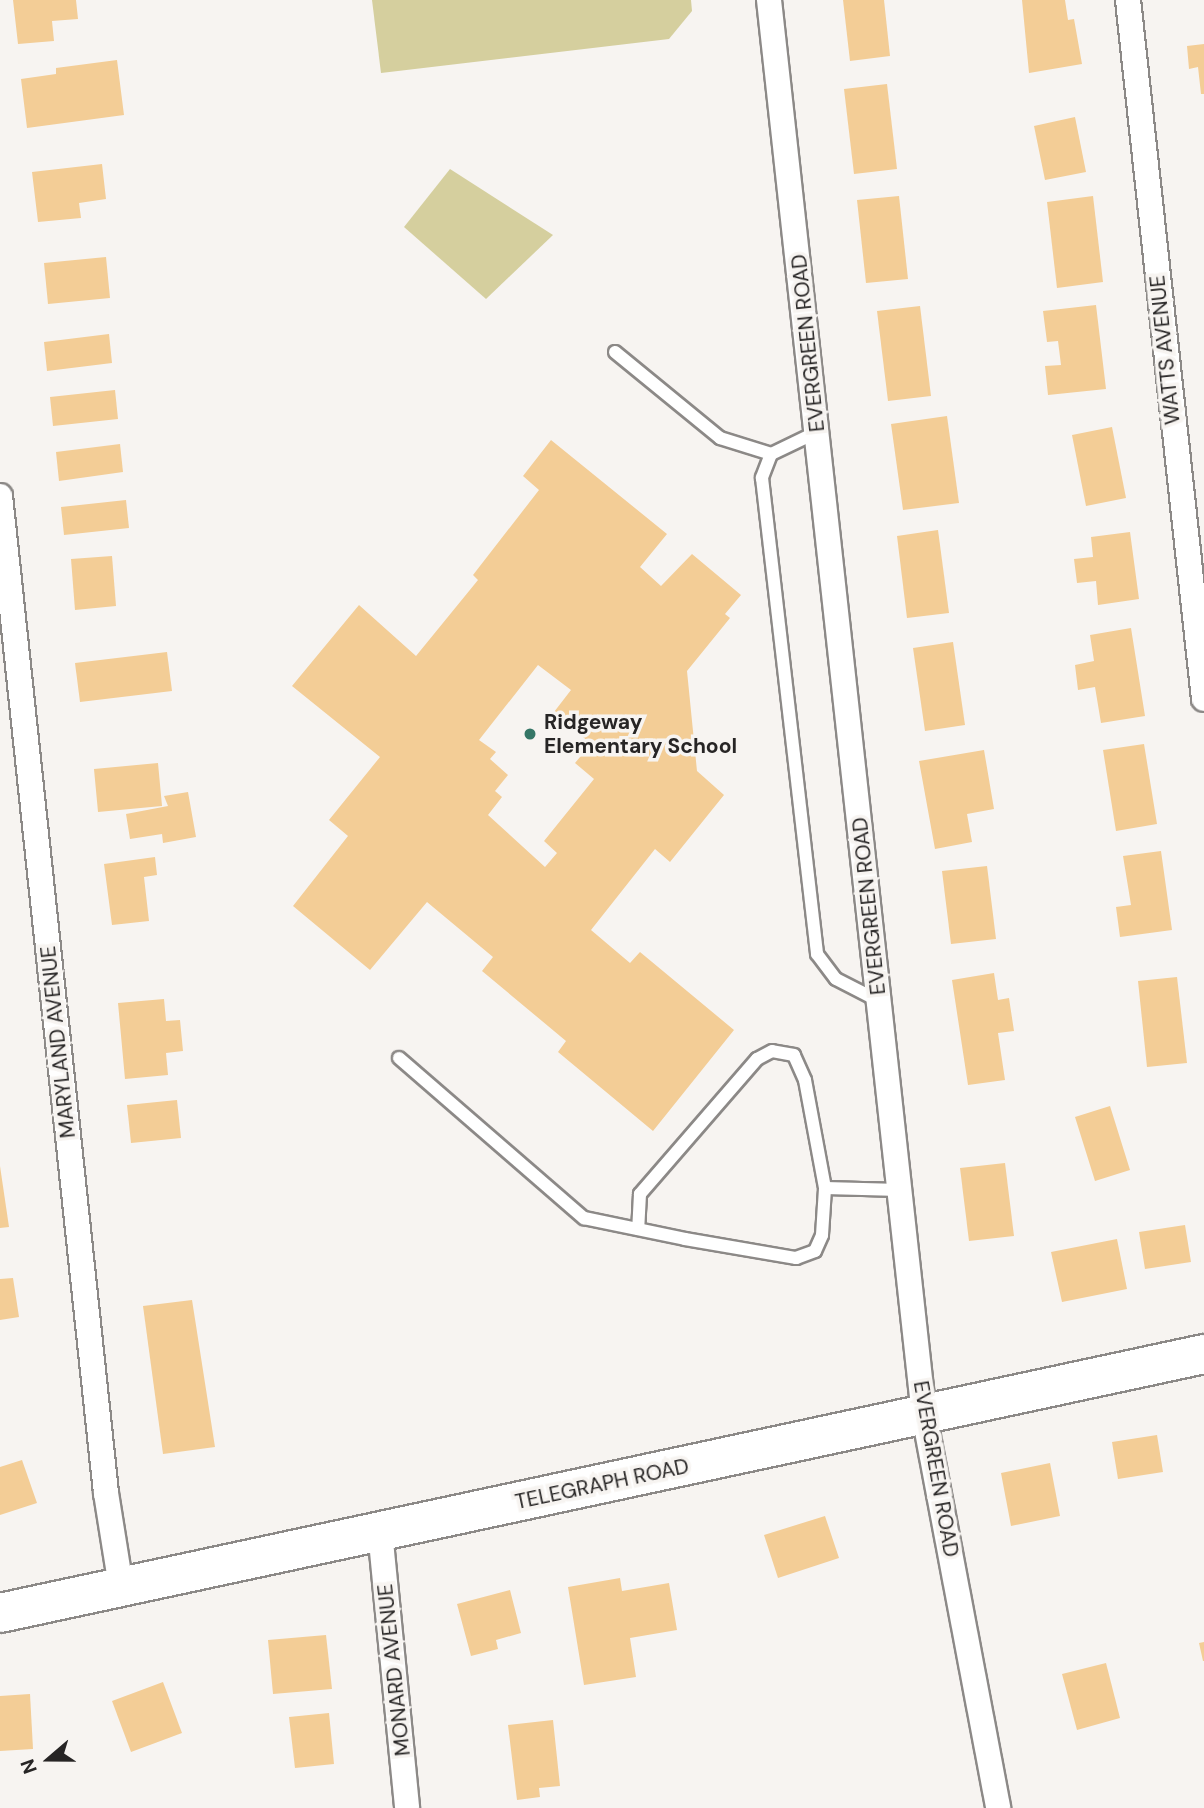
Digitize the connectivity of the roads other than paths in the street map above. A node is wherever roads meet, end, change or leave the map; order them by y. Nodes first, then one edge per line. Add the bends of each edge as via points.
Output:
1 (769, 0) edge
2 (1128, 0) edge
3 (615, 352) dead end
4 (817, 432) junction
5 (771, 454) junction
6 (0, 496) edge
7 (6, 611) edge
8 (1204, 699) edge
9 (879, 1001) junction
10 (399, 1058) dead end
11 (825, 1188) junction
12 (900, 1190) junction
13 (638, 1229) junction
14 (1204, 1354) edge
15 (924, 1415) junction
16 (380, 1531) junction
17 (121, 1587) junction
18 (0, 1613) edge
19 (407, 1808) edge
20 (998, 1808) edge

1 - 4 street, EVERGREEN ROAD
2 - 8 street, WATTS AVENUE
3 - 5 lane via 720,438
4 - 5 lane
4 - 9 street, EVERGREEN ROAD
5 - 9 lane via 762,478 817,954 836,979
6 - 7 street, MARYLAND AVENUE
7 - 17 street, MARYLAND AVENUE via 106,1493
9 - 12 street, EVERGREEN ROAD
10 - 13 lane via 584,1218
11 - 12 lane
11 - 13 lane via 822,1235 815,1251 796,1258
11 - 13 lane via 805,1080 794,1055 772,1051 757,1059 640,1194
12 - 15 street, EVERGREEN ROAD
14 - 15 main road, TELEGRAPH ROAD
15 - 16 main road, TELEGRAPH ROAD
15 - 20 street, EVERGREEN ROAD
16 - 17 main road, TELEGRAPH ROAD
16 - 19 street, MONARD AVENUE
17 - 18 main road, TELEGRAPH ROAD

